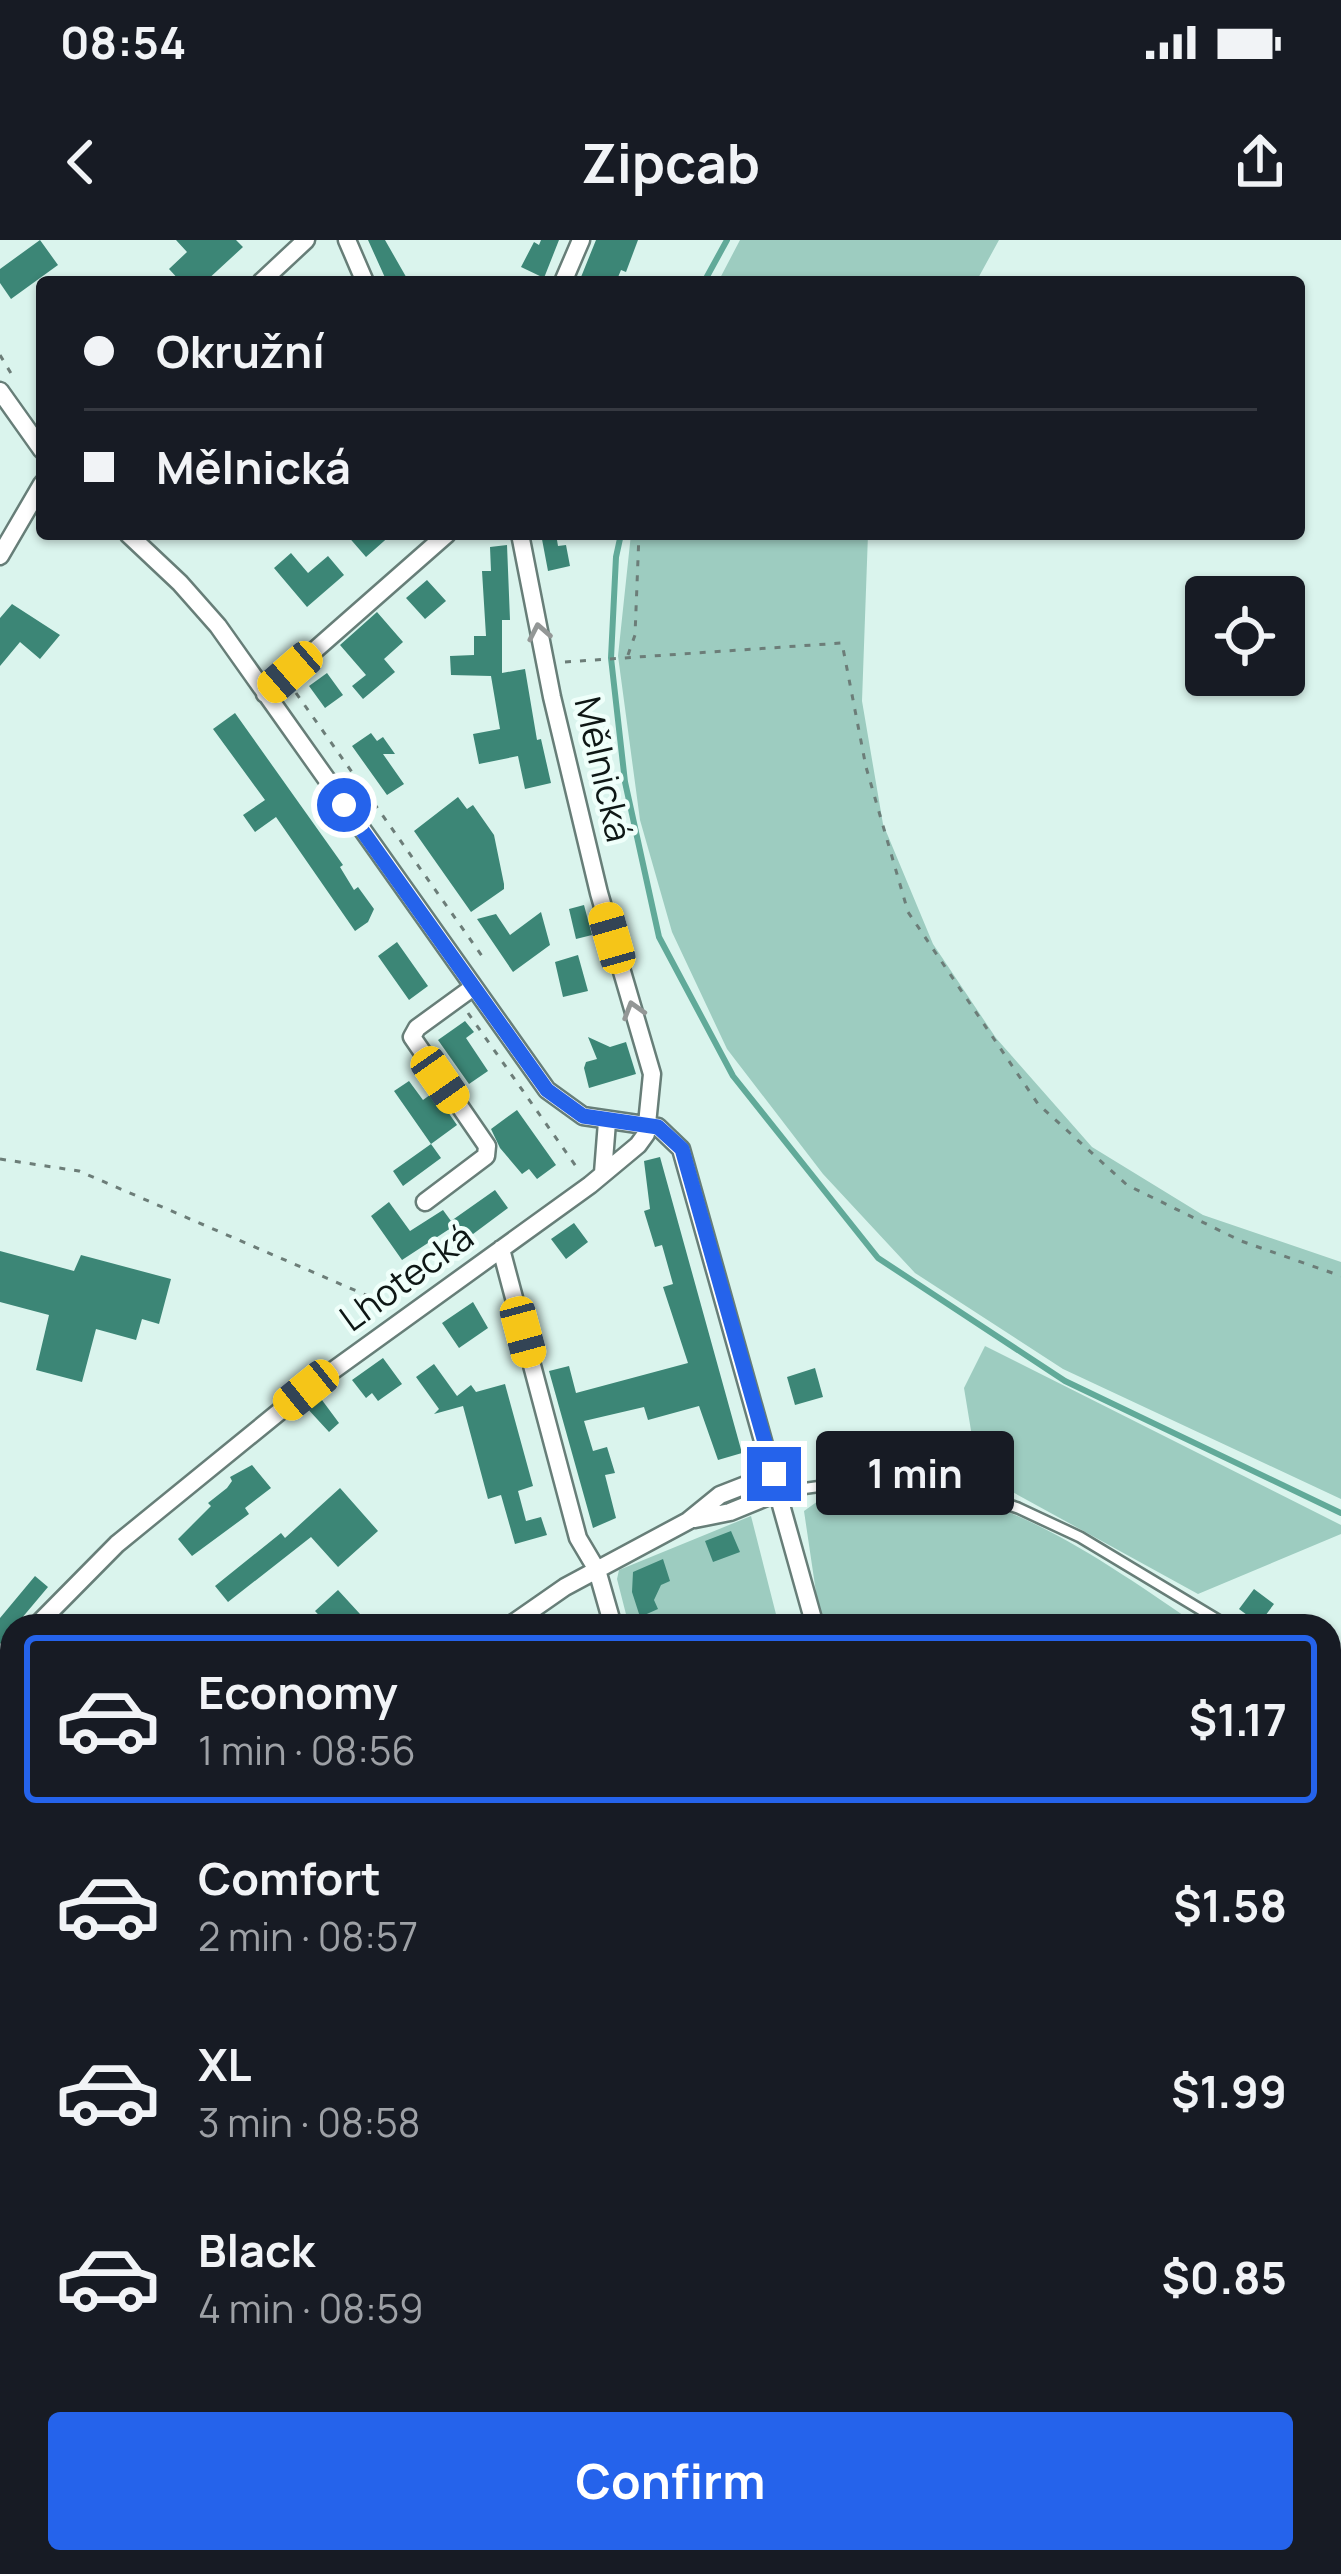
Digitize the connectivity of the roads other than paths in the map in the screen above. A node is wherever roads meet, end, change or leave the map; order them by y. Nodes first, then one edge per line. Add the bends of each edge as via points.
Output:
1 (306, 240) edge
2 (347, 240) edge
3 (581, 240) edge
4 (267, 276) edge
5 (362, 276) edge
6 (566, 276) edge
7 (0, 391) edge
8 (36, 442) edge
9 (36, 494) edge
10 (134, 540) edge
11 (440, 540) edge
12 (521, 540) edge
13 (0, 556) edge
14 (265, 694) junction
15 (472, 988) junction
16 (608, 1121) junction
17 (649, 1124) junction
18 (603, 1173) junction
19 (425, 1202) dead end
20 (501, 1250) junction
21 (777, 1483) junction
22 (597, 1570) junction
23 (48, 1614) edge
24 (526, 1614) edge
25 (610, 1614) edge
26 (811, 1614) edge
27 (1208, 1614) edge

1 - 4 street
2 - 5 street
3 - 6 street
7 - 8 street
9 - 13 street
10 - 14 street via 218,626
11 - 14 street
17 -> 12 street, Mělnická via 652,1075 599,893
14 - 15 street
15 - 16 street via 547,1090 573,1111
15 - 19 street via 412,1037 487,1146 486,1156
16 - 17 street
16 - 18 street
17 - 18 street, Lhotecká via 638,1145
17 - 21 street via 682,1149
18 - 20 street, Lhotecká
20 - 22 street via 578,1538
20 - 23 street, Lhotecká via 306,1390 117,1544
21 - 22 street
21 - 26 street
21 - 27 lane via 928,1478 1080,1537
22 - 24 street
22 - 25 street

